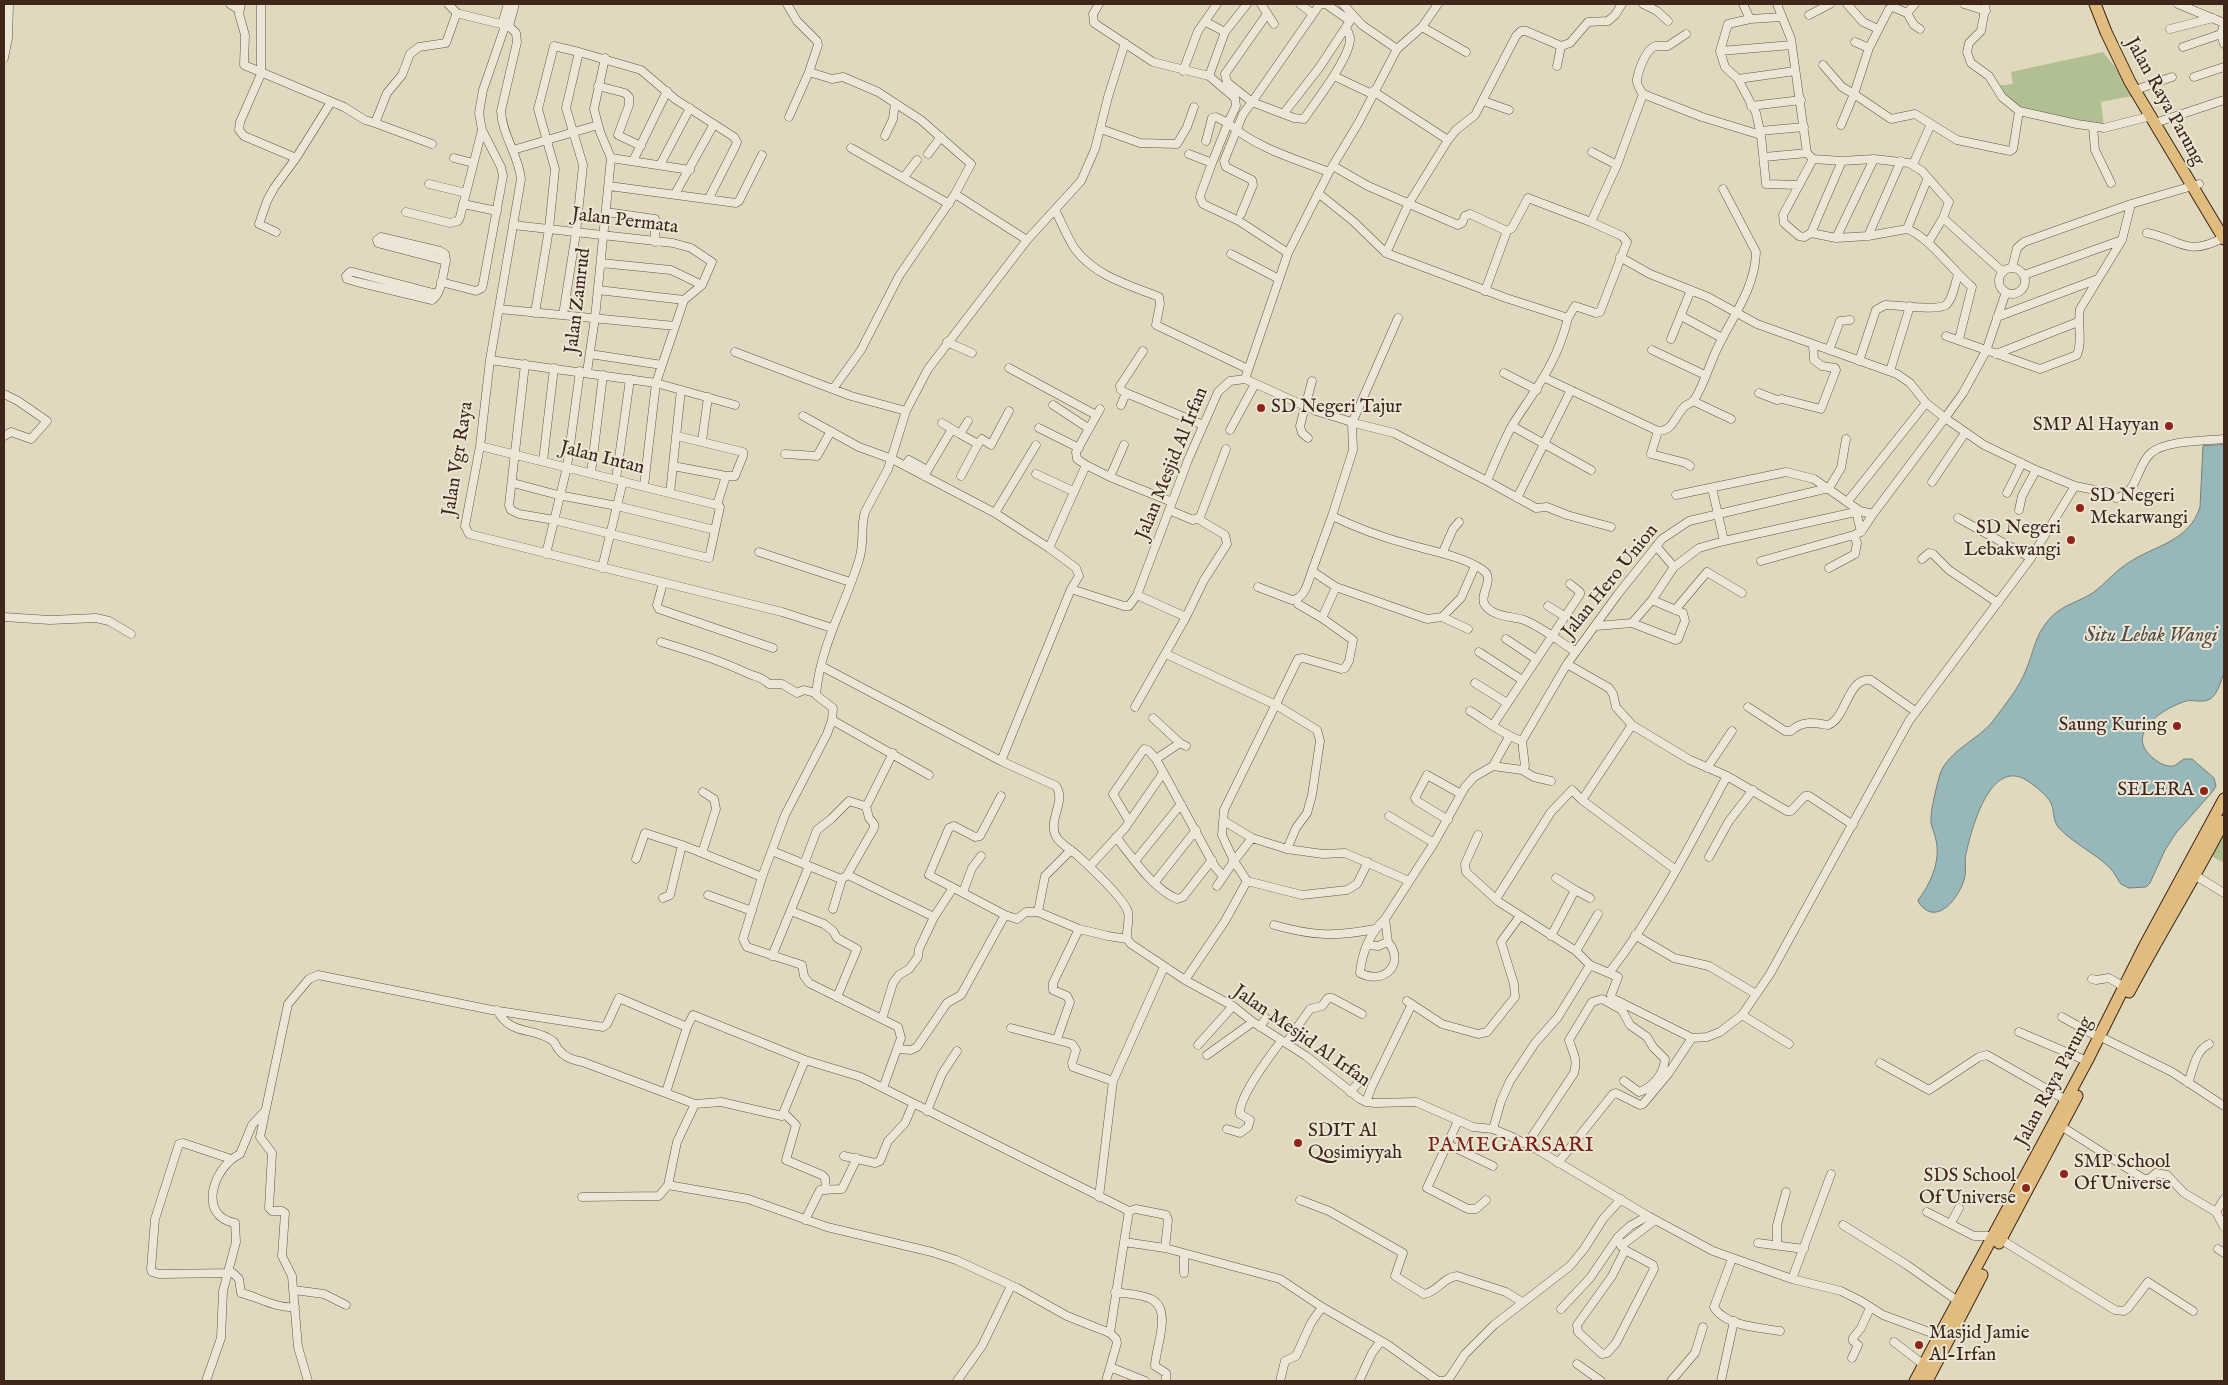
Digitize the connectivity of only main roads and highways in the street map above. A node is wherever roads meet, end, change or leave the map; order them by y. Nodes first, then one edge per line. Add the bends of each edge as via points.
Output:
1 (2095, 4) edge
2 (2101, 4) edge
3 (2156, 120) junction
4 (2224, 235) edge
5 (2224, 799) edge
6 (2224, 821) edge
7 (2138, 968) junction
8 (2102, 1038) junction
9 (1997, 1238) junction
10 (1915, 1381) edge
11 (1927, 1381) edge

1 - 3 highway, Jalan Raya Parung via 2116,55
2 - 3 highway, Jalan Raya Parung via 2108,25
3 - 4 highway, Jalan Raya Parung
5 - 7 highway, Jalan Raya Parung
6 - 7 highway, Jalan Raya Parung via 2196,876
7 - 8 highway, Jalan Raya Parung
7 - 8 highway, Jalan Raya Parung via 2124,987
8 - 9 highway, Jalan Raya Parung via 2066,1100
8 - 9 highway, Jalan Raya Parung via 2061,1126
9 - 10 highway, Jalan Raya Parung
9 - 11 highway, Jalan Raya Parung

